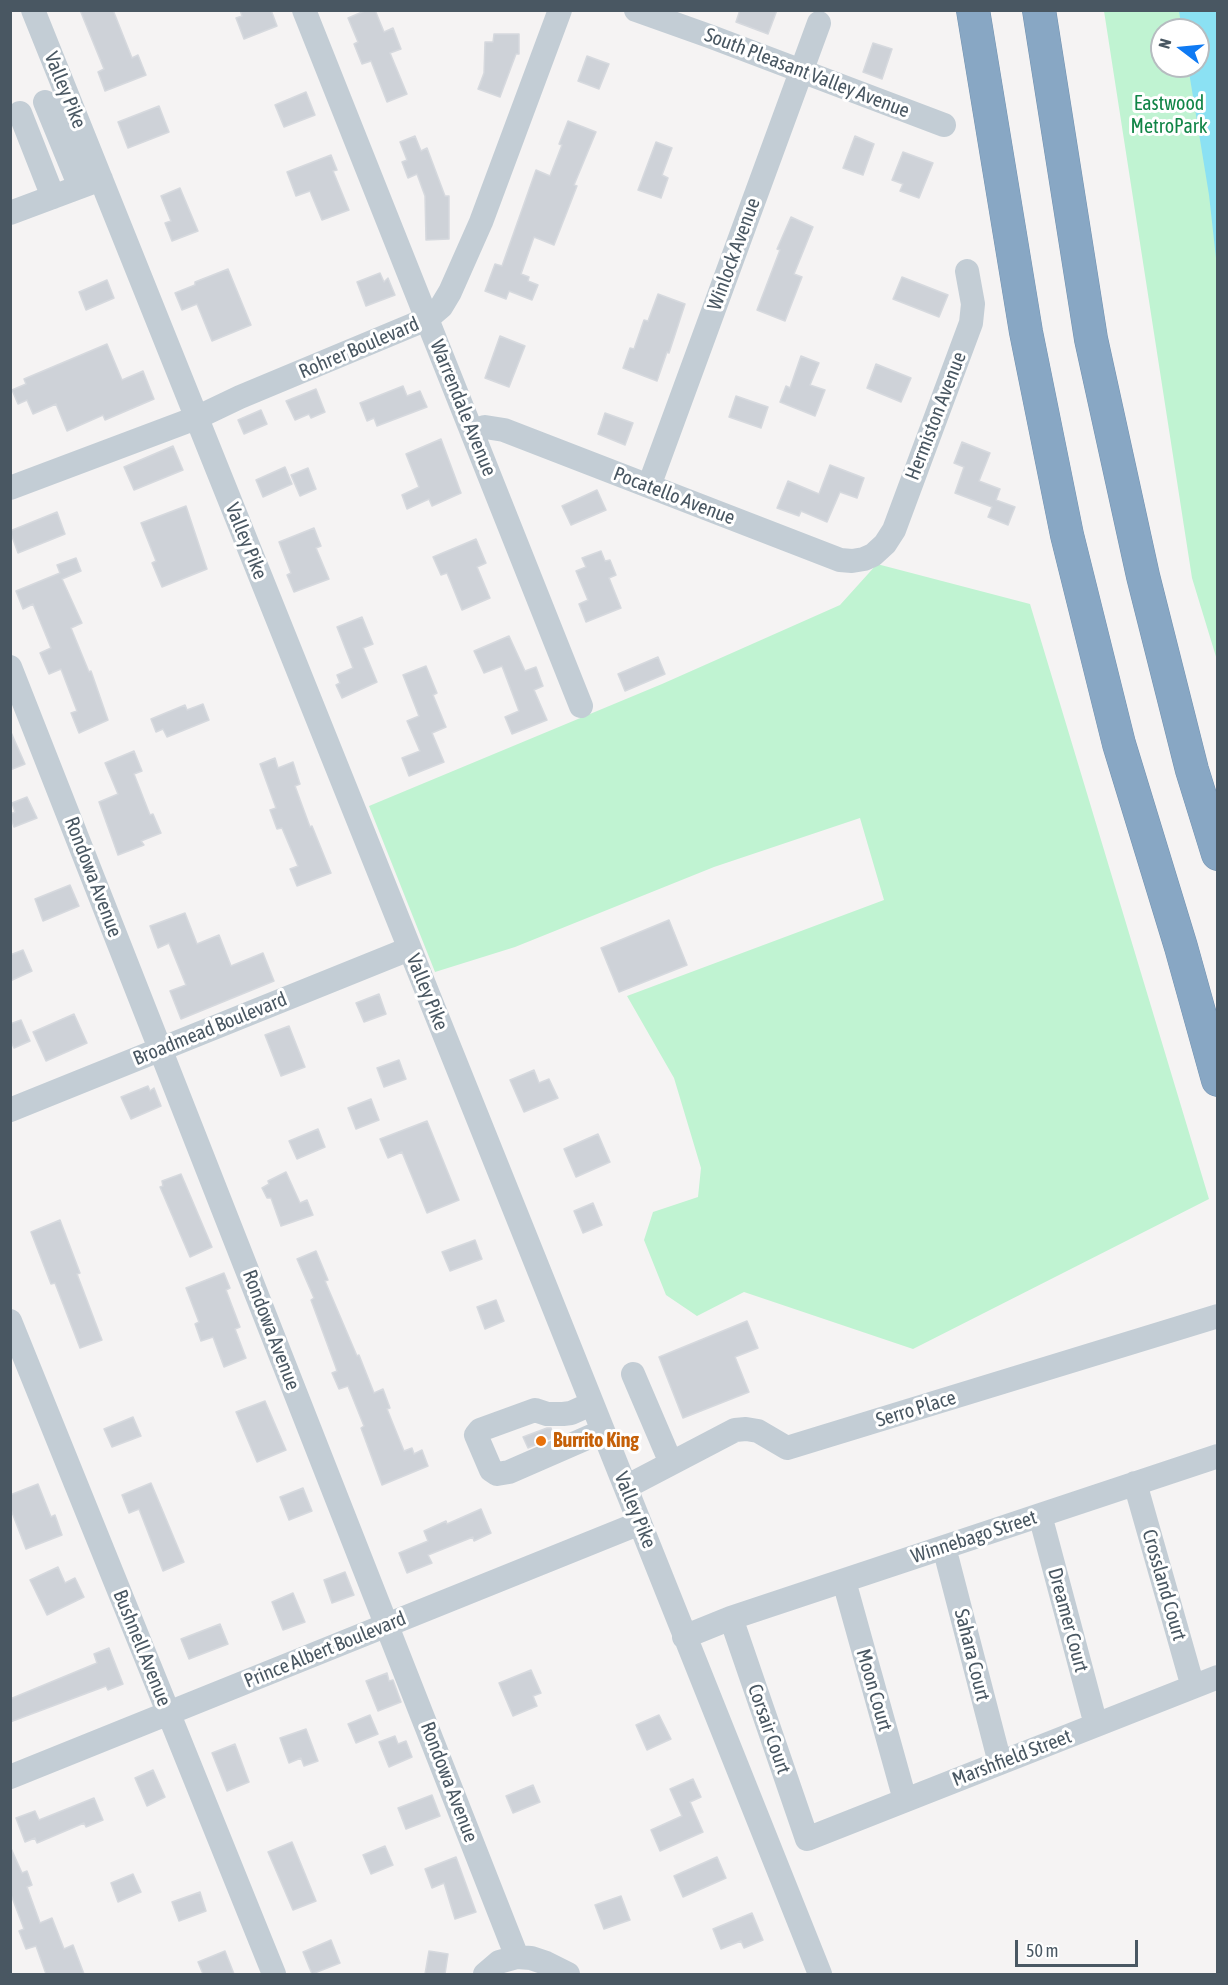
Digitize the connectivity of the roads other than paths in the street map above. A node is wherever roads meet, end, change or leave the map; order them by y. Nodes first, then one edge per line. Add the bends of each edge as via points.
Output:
1 (33, 10) edge
2 (304, 10) edge
3 (560, 10) edge
4 (636, 10) edge
5 (973, 10) edge
6 (1039, 10) edge
7 (819, 23) dead end
8 (801, 71) junction
9 (45, 102) dead end
10 (18, 125) edge
11 (944, 125) dead end
12 (90, 183) junction
13 (53, 197) junction
14 (10, 213) edge
15 (967, 271) dead end
16 (427, 319) junction
17 (196, 418) junction
18 (472, 431) junction
19 (649, 486) junction
20 (10, 488) edge
21 (875, 553) joint
22 (10, 667) edge
23 (581, 706) dead end
24 (1218, 854) edge
25 (409, 949) junction
26 (161, 1049) junction
27 (1218, 1080) edge
28 (10, 1110) edge
29 (1218, 1316) edge
30 (10, 1321) edge
31 (633, 1374) dead end
32 (591, 1404) junction
33 (603, 1431) junction
34 (1218, 1456) edge
35 (671, 1463) junction
36 (1135, 1484) junction
37 (626, 1487) junction
38 (1040, 1515) junction
39 (640, 1523) junction
40 (944, 1547) junction
41 (844, 1581) junction
42 (731, 1618) junction
43 (387, 1625) junction
44 (684, 1637) junction
45 (1218, 1677) edge
46 (1193, 1687) junction
47 (169, 1713) junction
48 (1096, 1725) junction
49 (1000, 1763) junction
50 (10, 1777) edge
51 (905, 1800) junction
52 (807, 1839) joint
53 (517, 1957) junction
54 (274, 1974) edge
55 (485, 1974) edge
56 (568, 1974) edge
57 (820, 1974) edge

1 - 12 street, Valley Pike
2 - 16 street, Warrendale Avenue
3 - 16 street, Rohrer Boulevard via 481,222 450,292
4 - 8 street, South Pleasant Valley Avenue
5 - 27 highway via 1026,332 1067,535 1119,744
6 - 24 highway via 1091,339 1143,576 1192,770
7 - 8 street, Winlock Avenue
8 - 11 street, South Pleasant Valley Avenue
8 - 19 street, Winlock Avenue
9 - 12 street
10 - 13 street
12 - 13 street
12 - 17 street, Valley Pike
13 - 14 street
15 - 21 street, Hermiston Avenue via 971,323 894,530
16 - 17 street, Rohrer Boulevard
16 - 18 street, Warrendale Avenue
17 - 20 street, Rohrer Boulevard
17 - 25 street, Valley Pike
18 - 19 street, Pocatello Avenue via 485,427 504,430
18 - 23 street, Warrendale Avenue
19 - 21 street, Pocatello Avenue via 840,560 864,559
22 - 26 street, Rondowa Avenue
25 - 26 street, Broadmead Boulevard
25 - 32 street, Valley Pike
26 - 28 street, Broadmead Boulevard
26 - 43 street, Rondowa Avenue
29 - 35 street, Serro Place via 787,1448 758,1431 735,1430
30 - 47 street, Bushnell Avenue
31 - 35 street
32 - 33 street, Valley Pike
32 - 33 street via 563,1414 536,1410 480,1430 476,1435 491,1470 497,1474
33 - 37 street, Valley Pike
34 - 36 street, Winnebago Street
35 - 37 street, Serro Place
36 - 38 street, Winnebago Street
36 - 46 street, Crossland Court
37 - 39 street, Valley Pike
38 - 40 street, Winnebago Street
38 - 48 street, Dreamer Court
39 - 43 street, Prince Albert Boulevard
39 - 44 street, Valley Pike
40 - 41 street, Winnebago Street
40 - 49 street, Sahara Court
41 - 42 street, Winnebago Street
41 - 51 street, Moon Court
42 - 44 street, Winnebago Street
42 - 52 street, Corsair Court
43 - 47 street, Prince Albert Boulevard
43 - 53 street, Rondowa Avenue
44 - 57 street, Valley Pike
45 - 46 street, Marshfield Street
46 - 48 street, Marshfield Street
47 - 50 street, Prince Albert Boulevard
47 - 54 street, Bushnell Avenue
48 - 49 street, Marshfield Street
49 - 51 street, Marshfield Street
51 - 52 street, Marshfield Street
53 - 55 street via 499,1962
53 - 56 street via 546,1963

